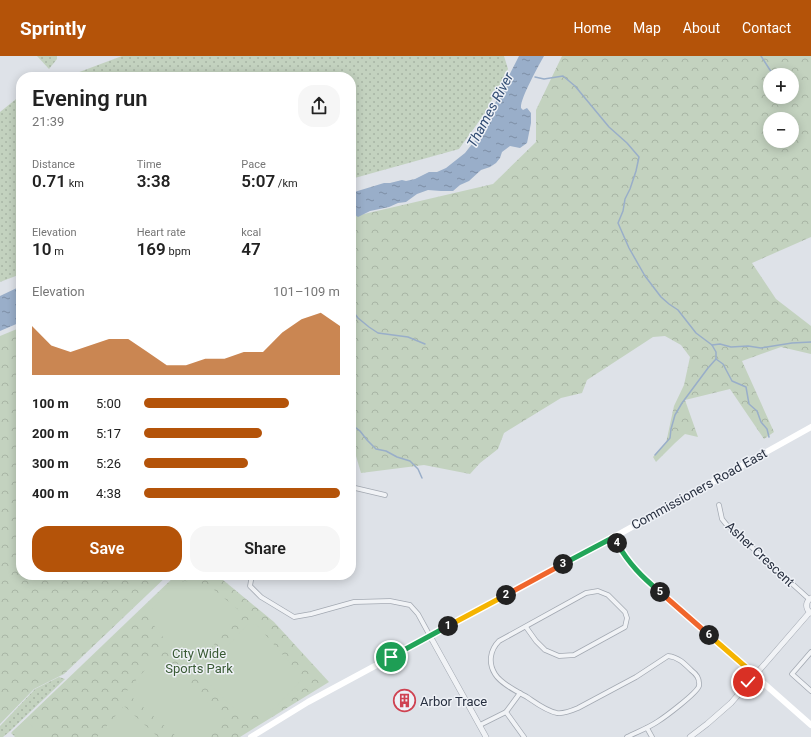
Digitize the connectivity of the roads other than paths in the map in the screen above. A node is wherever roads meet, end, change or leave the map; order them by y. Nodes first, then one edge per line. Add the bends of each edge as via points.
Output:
1 (811, 427) edge
2 (356, 488) edge
3 (385, 495) dead end
4 (719, 505) dead end
5 (614, 537) junction
6 (251, 580) edge
7 (810, 599) edge
8 (810, 613) edge
9 (526, 626) junction
10 (430, 636) junction
11 (811, 652) edge
12 (755, 675) junction
13 (811, 691) edge
14 (520, 693) junction
15 (506, 712) junction
16 (480, 725) junction
17 (811, 725) edge
18 (647, 728) junction
19 (251, 737) edge
20 (486, 737) edge
21 (524, 737) edge
22 (627, 737) edge
23 (652, 737) edge
24 (690, 737) edge

1 - 5 main road, Commissioners Road East
2 - 3 street
4 - 7 street, Asher Crescent via 726,524
5 - 10 main road, Commissioners Road East
5 - 12 main road via 624,555 643,577
6 - 10 street via 250,586 261,597 294,617 354,602 390,601 410,605
7 - 8 street via 806,606
8 - 12 street
9 - 9 street via 586,593 598,591 608,595 625,612 627,618 625,627 574,655 558,656 545,650
9 - 14 street via 499,641 490,657 495,675
10 - 16 street
10 - 19 main road, Commissioners Road East via 308,702
11 - 13 street via 792,674
12 - 17 main road
12 - 24 street via 730,703
14 - 15 street
14 - 18 street via 547,709 564,713 636,677 662,659 673,656 697,676 698,689
15 - 16 street
15 - 21 street
16 - 20 street
18 - 22 street
18 - 23 street

